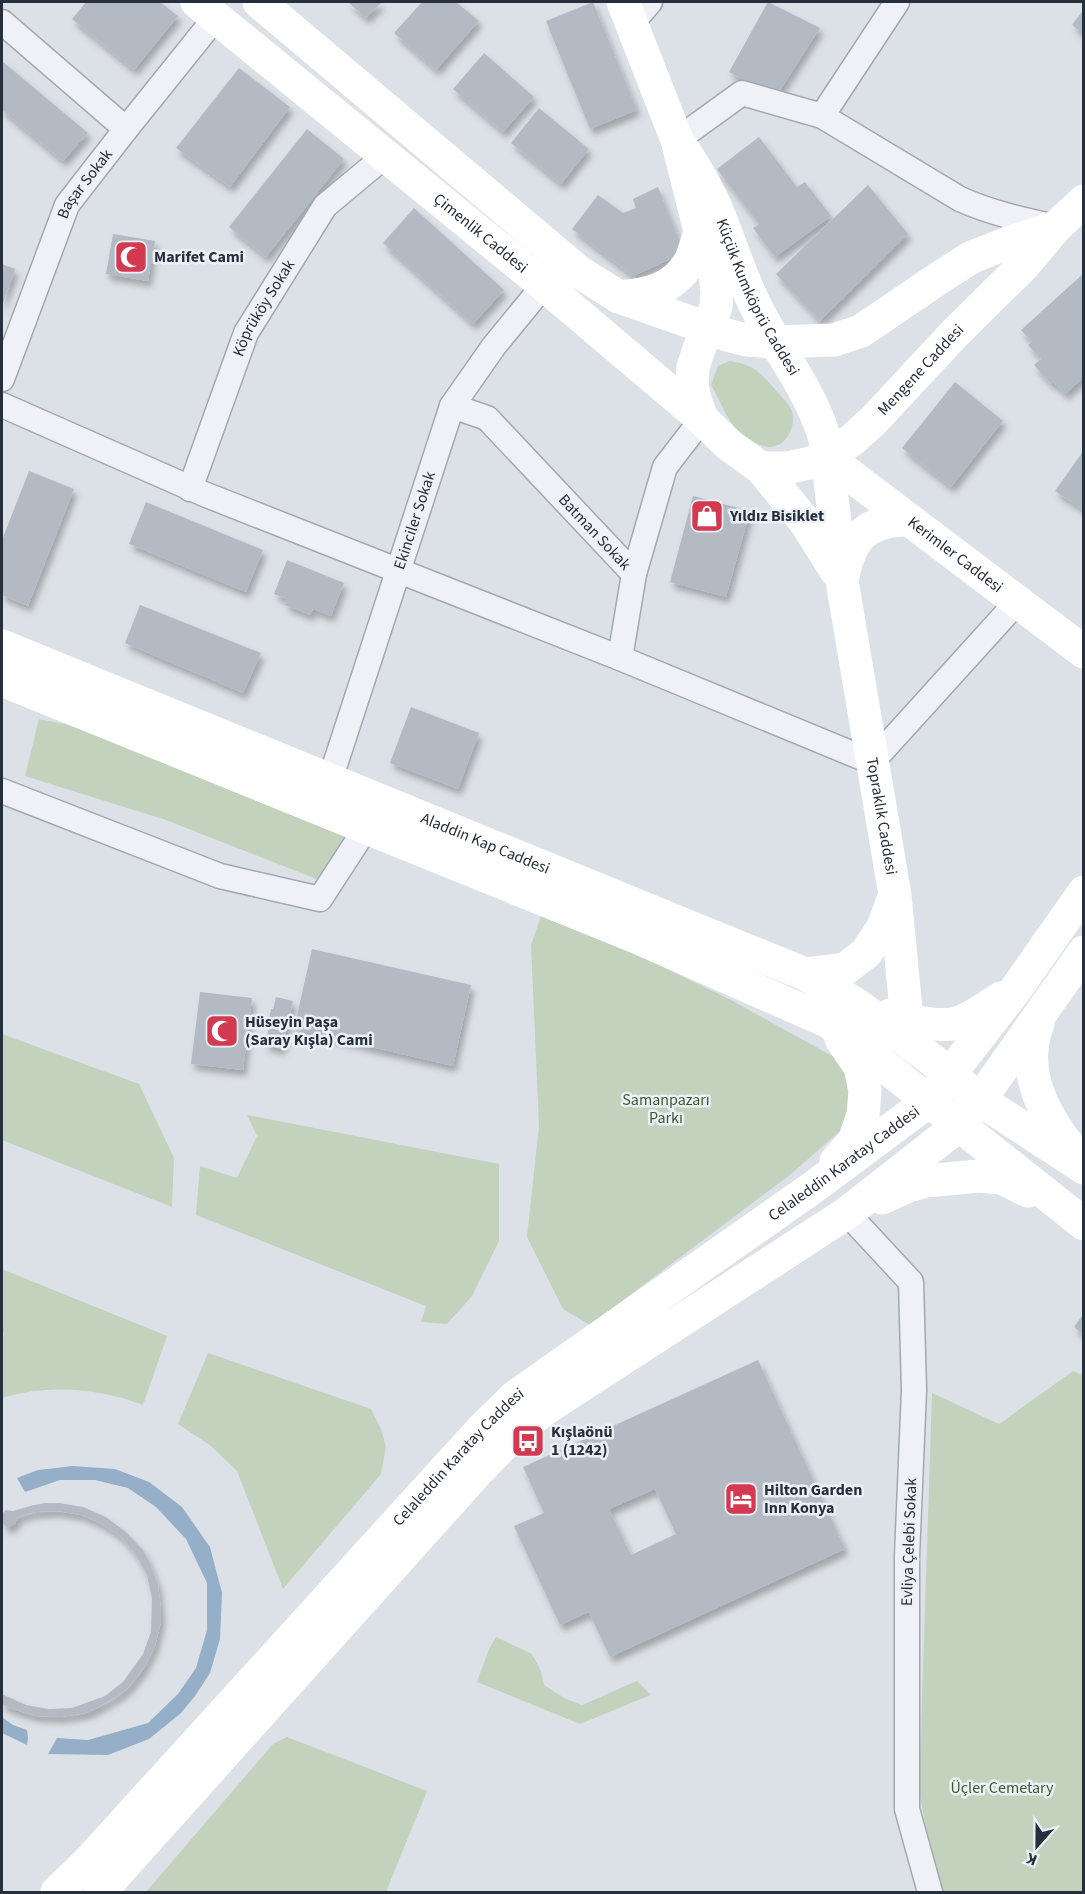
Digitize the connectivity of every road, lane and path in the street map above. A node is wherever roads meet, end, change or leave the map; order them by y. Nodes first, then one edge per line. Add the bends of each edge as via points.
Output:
1 (259, 2) edge
2 (897, 2) edge
3 (207, 9) edge
4 (635, 9) edge
5 (2, 22) edge
6 (822, 116) junction
7 (126, 129) junction
8 (677, 140) junction
9 (385, 156) junction
10 (1083, 201) edge
11 (1056, 227) junction
12 (700, 231) junction
13 (544, 285) junction
14 (619, 297) junction
15 (708, 329) junction
16 (774, 342) junction
17 (2, 379) edge
18 (2, 405) edge
19 (452, 406) junction
20 (702, 419) junction
21 (826, 457) junction
22 (762, 468) junction
23 (190, 489) junction
24 (832, 504) joint
25 (907, 520) junction
26 (398, 572) junction
27 (634, 574) junction
28 (842, 581) junction
29 (1017, 602) junction
30 (2, 646) edge
31 (1083, 652) edge
32 (620, 658) junction
33 (2, 680) edge
34 (872, 762) junction
35 (330, 780) junction
36 (2, 791) edge
37 (366, 828) junction
38 (1083, 892) edge
39 (895, 895) junction
40 (1083, 952) edge
41 (805, 974) junction
42 (1016, 989) junction
43 (856, 1004) junction
44 (1043, 1011) junction
45 (907, 1020) junction
46 (829, 1022) junction
47 (920, 1050) junction
48 (951, 1075) junction
49 (980, 1100) junction
50 (929, 1101) junction
51 (958, 1126) junction
52 (1083, 1167) edge
53 (815, 1186) junction
54 (847, 1213) junction
55 (1078, 1220) edge
56 (89, 1861) junction
57 (50, 1893) edge
58 (57, 1893) edge
59 (100, 1893) edge
60 (930, 1893) edge

1 - 14 street, Çimenlik Caddesi via 579,272
2 - 6 street
3 - 7 street, Başar Sokak
3 - 9 street, Çimenlik Caddesi
4 - 8 street, Küçük Kumköprü Caddesi
5 - 7 street
6 - 8 street via 742,93
6 - 11 street via 960,199 1002,215
7 - 17 street, Başar Sokak via 67,206
8 - 12 street, Küçük Kumköprü Caddesi
8 - 16 street, Küçük Kumköprü Caddesi via 713,200
9 - 13 street, Çimenlik Caddesi
9 - 23 street, Köprüköy Sokak via 325,206 246,333
10 - 11 street, Mengene Caddesi
11 - 16 street, Mengene Caddesi via 972,257 861,332 834,340
11 - 21 street, Mengene Caddesi via 874,420
12 - 14 street via 690,261 676,278 646,295
12 - 15 street, Küçük Kumköprü Caddesi via 715,272 717,292
13 - 19 street, Ekinciler Sokak
13 - 20 street, Çimenlik Caddesi
14 - 15 street, Çimenlik Caddesi
15 - 16 street, Çimenlik Caddesi via 747,340
15 - 20 street, Küçük Kumköprü Caddesi via 693,367 692,385
16 - 21 street, Küçük Kumköprü Caddesi via 814,406 825,439
18 - 23 street
19 - 26 street, Ekinciler Sokak
19 - 27 street, Batman Sokak via 488,418
20 - 22 street, Çimenlik Caddesi via 729,445
20 - 27 street, Batman Sokak via 665,467
21 - 22 street, Mengene Caddesi via 787,468
21 - 24 street, Küçük Kumköprü Caddesi
21 - 25 street, Kerimler Caddesi
22 - 28 street, Topraklık Caddesi via 806,524
23 - 26 street
24 - 28 street, Topraklık Caddesi
25 - 28 street via 882,522 862,534 848,556
25 - 29 street, Kerimler Caddesi
26 - 32 street
26 - 35 street, Ekinciler Sokak
27 - 32 street
28 - 34 street, Topraklık Caddesi
29 - 31 street, Kerimler Caddesi
29 - 34 street
30 - 35 street, Aladdin Kap Caddesi
32 - 34 street
33 - 37 street, Aladdin Kap Caddesi
34 - 39 street, Topraklık Caddesi
35 - 41 street, Aladdin Kap Caddesi
36 - 37 street via 220,876 320,898
37 - 46 street, Aladdin Kap Caddesi
38 - 42 street
39 - 41 street via 883,927 866,953 845,969
39 - 45 street, Topraklık Caddesi
40 - 44 street
41 - 43 street, Aladdin Kap Caddesi
42 - 45 street via 958,1023
42 - 48 street
43 - 45 street
43 - 47 street, Aladdin Kap Caddesi
44 - 49 street
44 - 52 street via 1033,1036 1031,1065 1036,1090 1048,1116
45 - 47 street, Topraklık Caddesi
46 - 50 street, Aladdin Kap Caddesi
46 - 53 street via 860,1067 865,1091 863,1115 854,1141
47 - 48 street, Aladdin Kap Caddesi
48 - 49 street
48 - 50 street, Celaleddin Karatay Caddesi
49 - 51 street, Celaleddin Karatay Caddesi
49 - 52 street
50 - 51 street
50 - 53 street, Celaleddin Karatay Caddesi
51 - 54 street, Celaleddin Karatay Caddesi
51 - 55 street
53 - 56 street, Celaleddin Karatay Caddesi via 516,1396
54 - 55 street via 908,1186 978,1176 1002,1178
54 - 59 street, Celaleddin Karatay Caddesi via 542,1411 512,1436
54 - 60 street, Evliya Çelebi Sokak via 911,1282 914,1390 907,1556 906,1809
56 - 57 street
56 - 58 street, Celaleddin Karatay Caddesi

